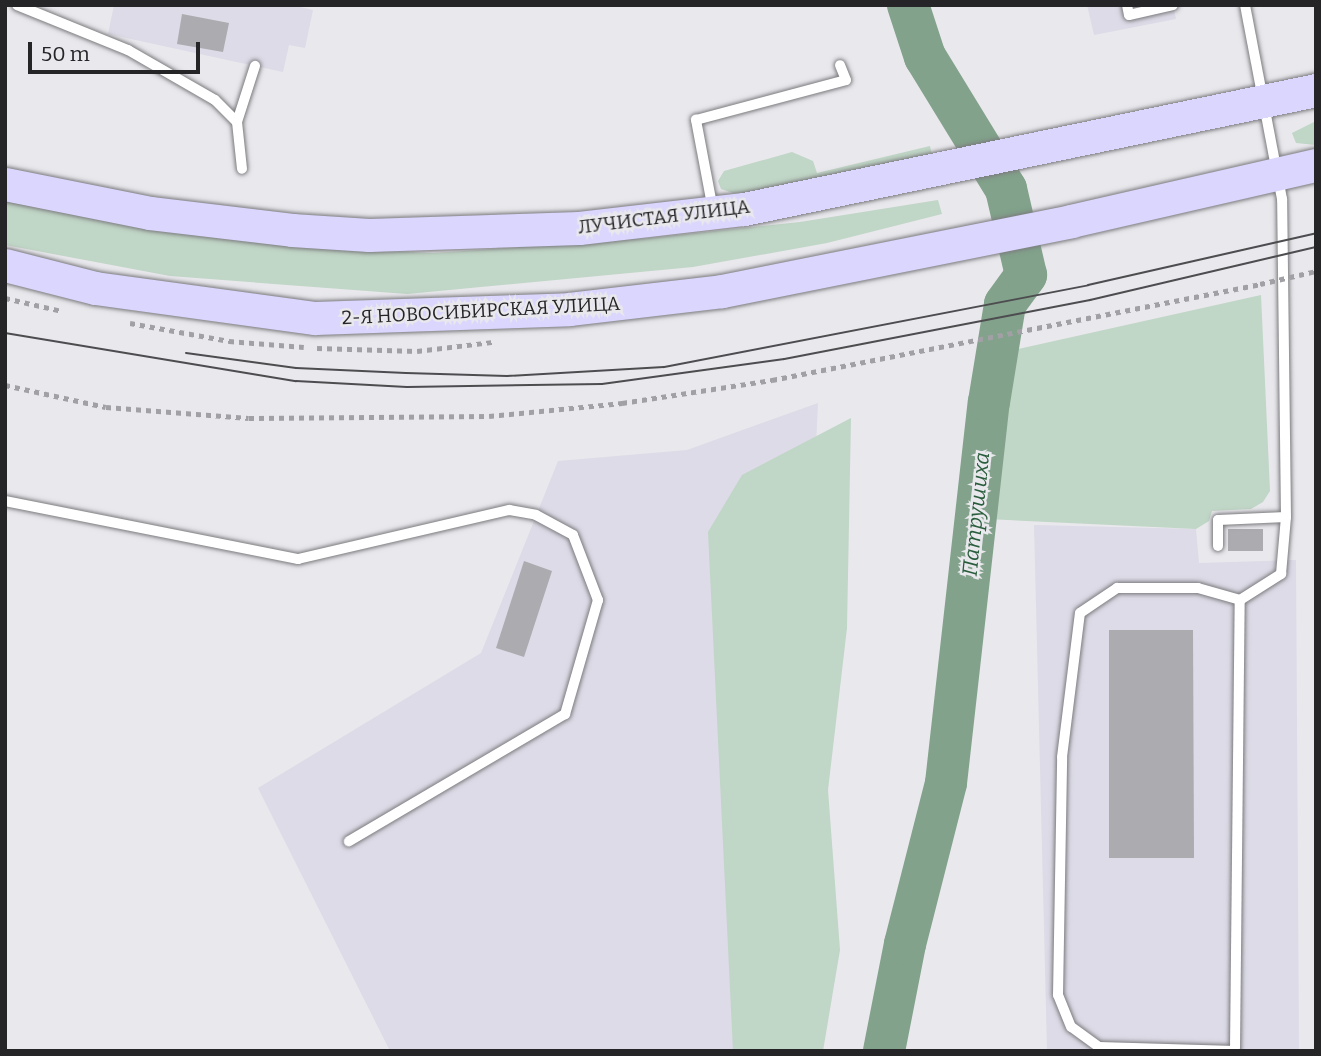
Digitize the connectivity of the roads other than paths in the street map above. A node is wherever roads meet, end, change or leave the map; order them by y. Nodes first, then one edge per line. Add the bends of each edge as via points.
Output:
1 (17, 5) edge
2 (1127, 5) edge
3 (1173, 5) edge
4 (1245, 5) edge
5 (840, 65) dead end
6 (255, 66) dead end
7 (1316, 90) edge
8 (1265, 102) junction
9 (237, 122) junction
10 (1316, 165) edge
11 (242, 169) dead end
12 (1280, 173) junction
13 (5, 184) edge
14 (713, 213) junction
15 (5, 265) edge
16 (5, 501) edge
17 (1286, 517) junction
18 (1218, 546) dead end
19 (1240, 600) junction
20 (349, 841) dead end
21 (1235, 1049) edge

1 - 9 lane via 128,44 215,100
2 - 3 lane via 1129,15
4 - 8 lane
5 - 14 lane via 846,80 696,120
6 - 9 lane
7 - 8 main road, ЛУЧИСТАЯ УЛИЦА
8 - 12 lane
8 - 14 main road, ЛУЧИСТАЯ УЛИЦА
9 - 11 lane
10 - 12 main road
12 - 15 main road, 2-Я НОВОСИБИРСКАЯ УЛИЦА via 1071,221 722,291 569,309 315,318 95,288
12 - 17 lane
13 - 14 main road, ЛУЧИСТАЯ УЛИЦА via 150,213 369,234 524,232
16 - 20 lane via 298,559 509,510 536,515 573,534 598,600 565,714
17 - 18 lane via 1218,520
17 - 19 lane via 1281,574
19 - 21 lane
19 - 21 lane via 1198,588 1117,588 1080,613 1062,757 1058,995 1071,1027 1099,1047

